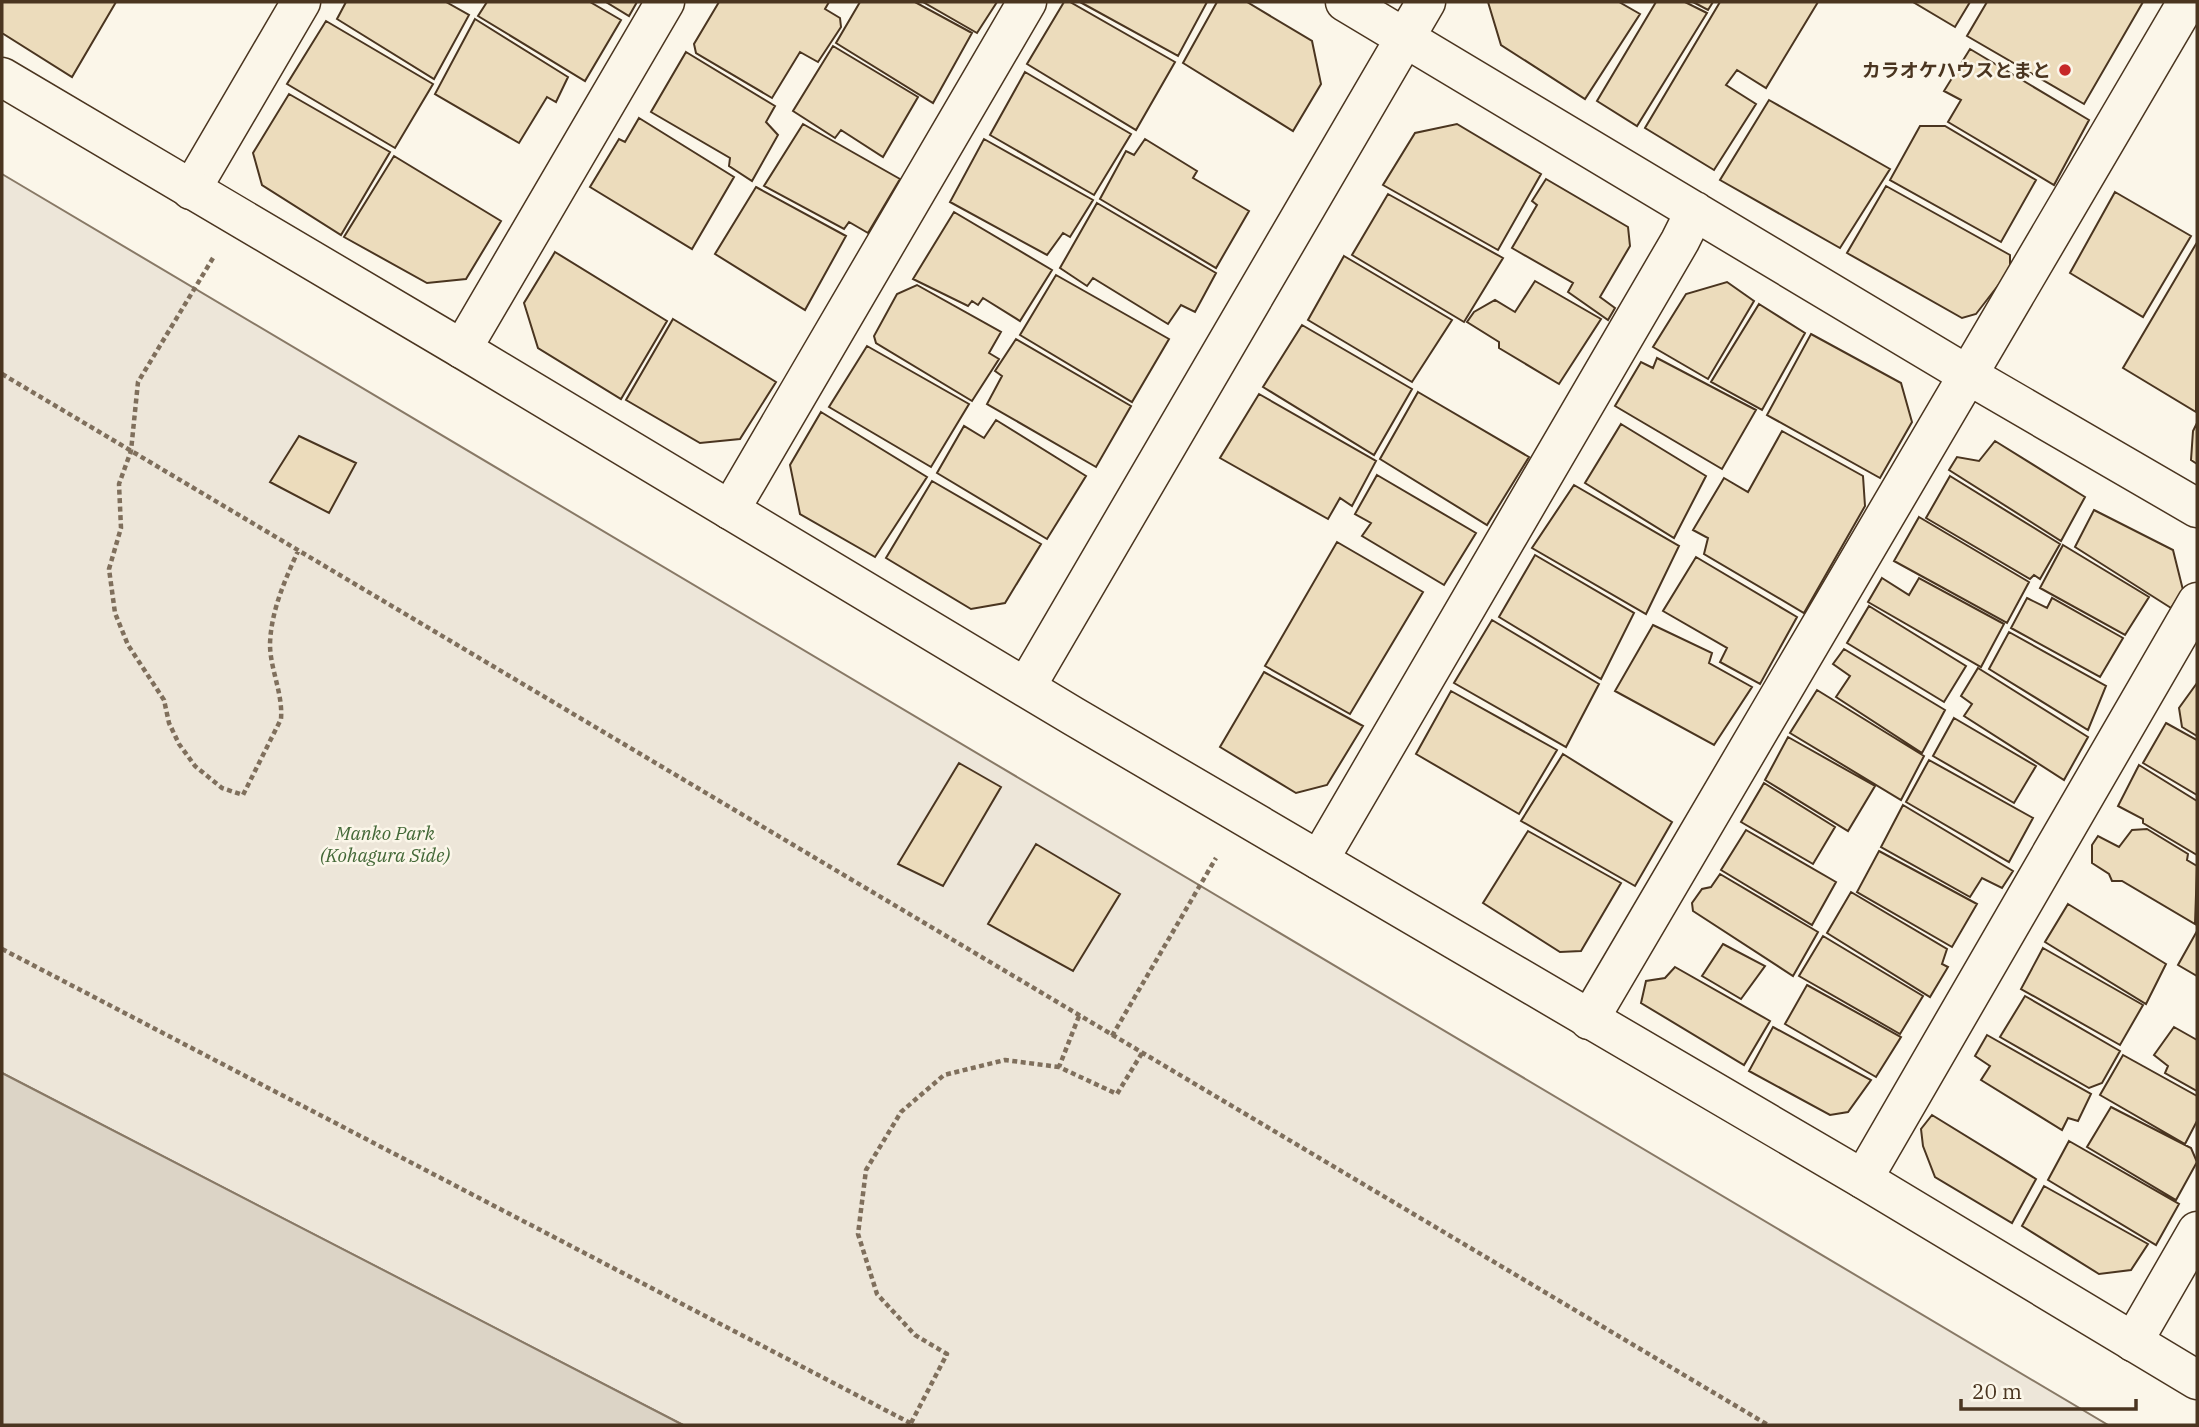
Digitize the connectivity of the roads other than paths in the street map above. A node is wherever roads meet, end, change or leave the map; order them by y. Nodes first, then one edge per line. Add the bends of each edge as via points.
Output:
1 (300, 2) edge
2 (665, 2) edge
3 (1027, 2) edge
4 (1345, 2) edge
5 (1426, 2) edge
6 (2187, 2) edge
7 (1405, 37) junction
8 (2, 77) edge
9 (191, 190) junction
10 (1695, 211) junction
11 (462, 349) junction
12 (1968, 375) junction
13 (2197, 508) edge
14 (730, 510) junction
15 (2197, 603) edge
16 (1026, 687) junction
17 (1319, 860) junction
18 (1589, 1020) junction
19 (1863, 1179) junction
20 (2197, 1231) edge
21 (2133, 1342) junction
22 (2197, 1380) edge

1 - 9 street
2 - 11 street
3 - 14 street
4 - 7 street
5 - 7 street
6 - 12 street
7 - 10 street
7 - 16 street
8 - 9 street
9 - 11 street
10 - 12 street
10 - 17 street
11 - 14 street
12 - 13 street
12 - 18 street
14 - 16 street
15 - 19 street
16 - 17 street
17 - 18 street
18 - 19 street
19 - 21 street
20 - 21 street
21 - 22 street

